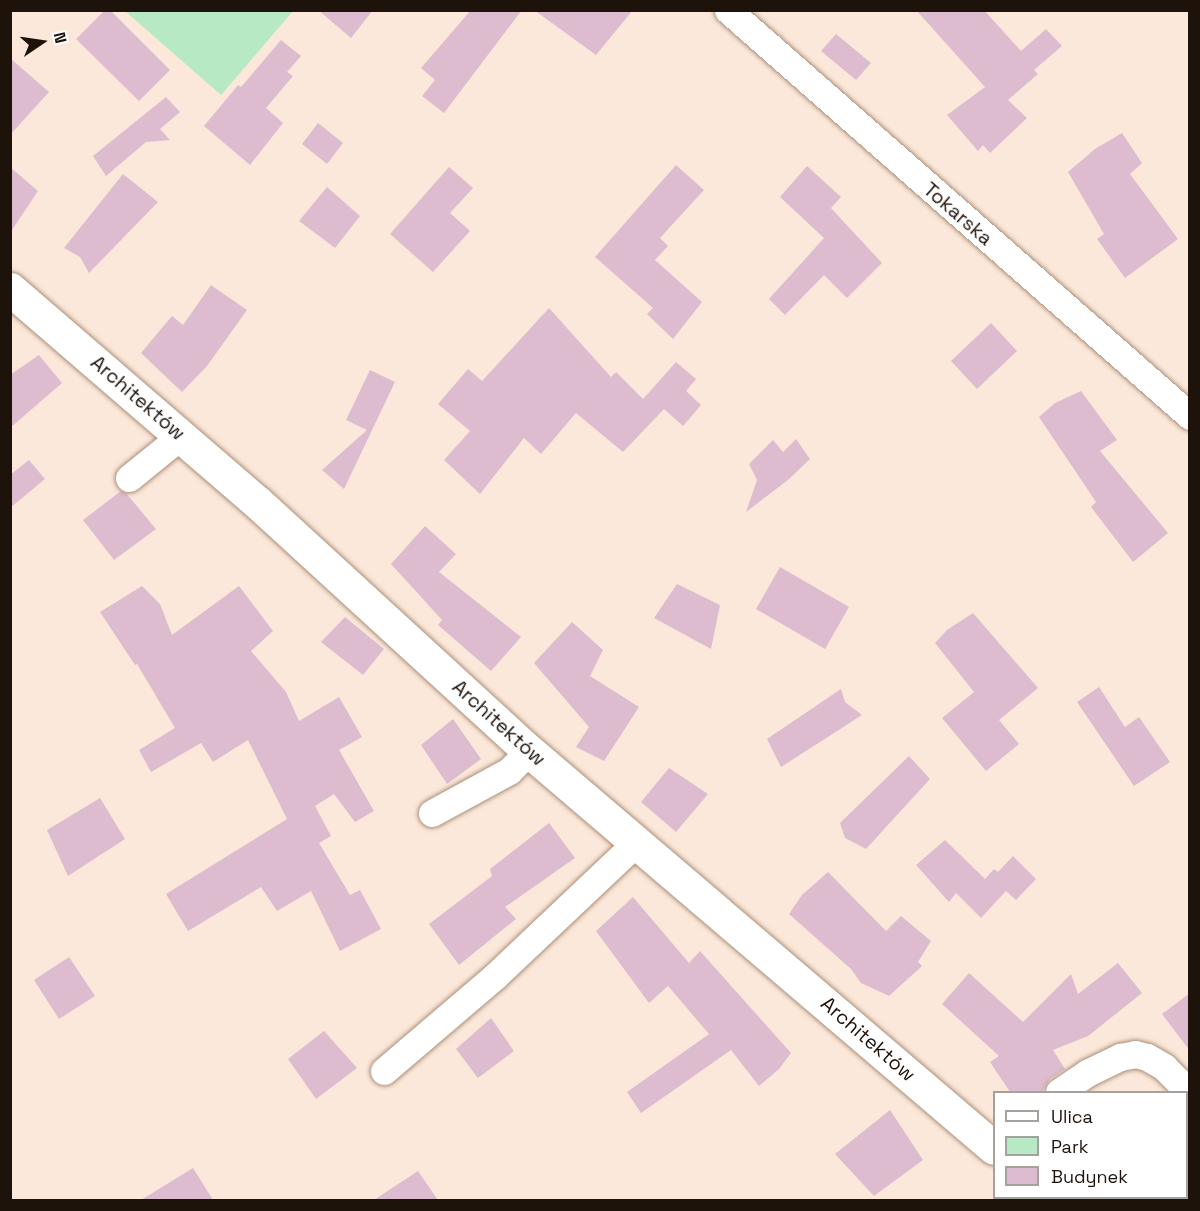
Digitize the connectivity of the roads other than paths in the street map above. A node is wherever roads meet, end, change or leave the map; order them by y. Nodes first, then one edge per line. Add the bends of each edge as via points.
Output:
1 (728, 10) edge
2 (10, 289) edge
3 (1190, 416) edge
4 (182, 435) junction
5 (129, 478) dead end
6 (529, 751) junction
7 (432, 813) dead end
8 (637, 842) junction
9 (384, 1071) dead end
10 (1060, 1091) edge
11 (1188, 1091) edge
12 (993, 1144) edge

1 - 3 street, Tokarska
2 - 4 street, Architektów
4 - 5 street
4 - 6 street, Architektów
6 - 7 street via 509,771
6 - 8 street, Architektów
8 - 9 street via 494,977
8 - 12 street, Architektów
10 - 11 street via 1087,1073 1135,1054 1164,1067

